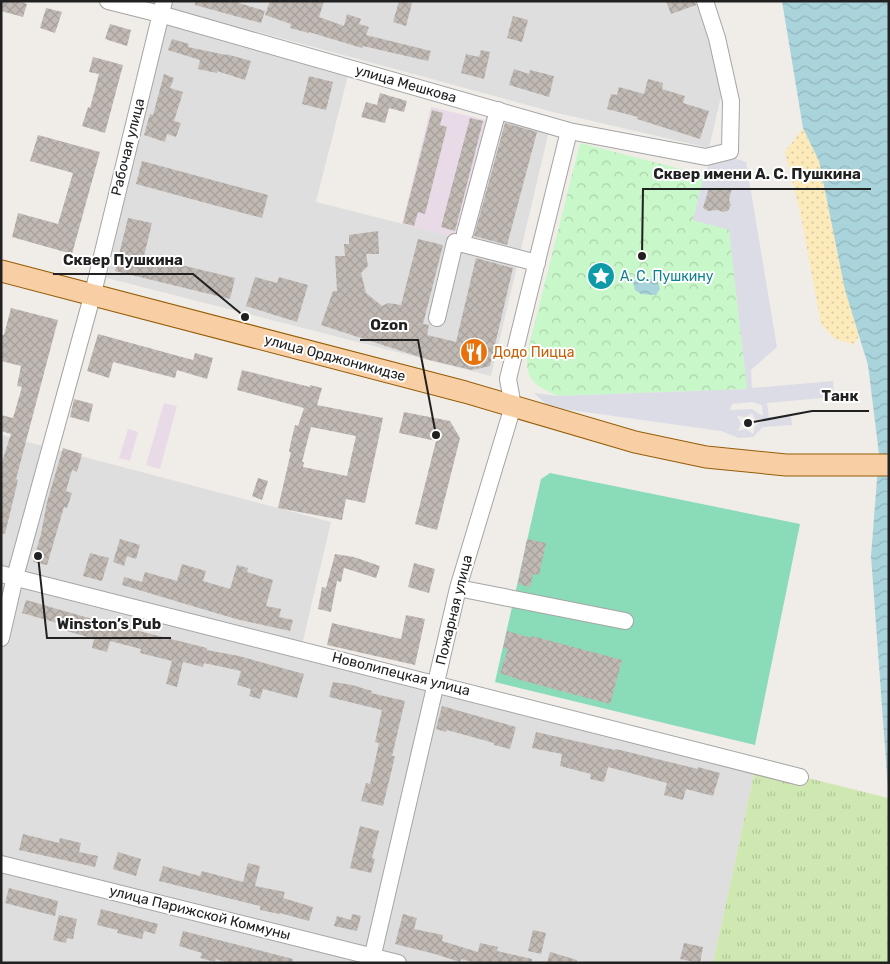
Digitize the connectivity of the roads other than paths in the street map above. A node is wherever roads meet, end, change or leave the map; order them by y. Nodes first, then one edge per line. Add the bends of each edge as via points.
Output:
1 (108, 1) edge
2 (708, 5) edge
3 (162, 8) edge
4 (498, 110) junction
5 (569, 131) junction
6 (465, 233) dead end
7 (537, 263) junction
8 (1, 271) edge
9 (93, 293) junction
10 (437, 318) dead end
11 (512, 406) junction
12 (889, 465) edge
13 (8, 576) edge
14 (458, 588) junction
15 (625, 621) dead end
16 (1, 638) edge
17 (436, 683) junction
18 (800, 777) dead end
19 (1, 864) edge
20 (372, 960) edge
21 (398, 963) edge

1 - 3 street, улица Мешкова
2 - 5 street, улица Мешкова via 731,101 730,151 706,157
3 - 4 street, улица Мешкова
3 - 9 street, Рабочая улица
4 - 5 street, улица Мешкова
4 - 6 street
5 - 7 street
7 - 10 street via 455,242
7 - 11 street via 508,379
8 - 9 main road, улица Орджоникидзе
9 - 11 main road, улица Орджоникидзе
9 - 13 street, Рабочая улица
11 - 12 main road, улица Орджоникидзе via 635,442 706,457 786,465
11 - 14 street, Пожарная улица
13 - 16 street
13 - 17 street, Новолипецкая улица
14 - 15 street
14 - 17 street, Пожарная улица
17 - 18 street, Новолипецкая улица
17 - 20 street, Пожарная улица
19 - 20 street, улица Парижской Коммуны
20 - 21 street, улица Парижской Коммуны

